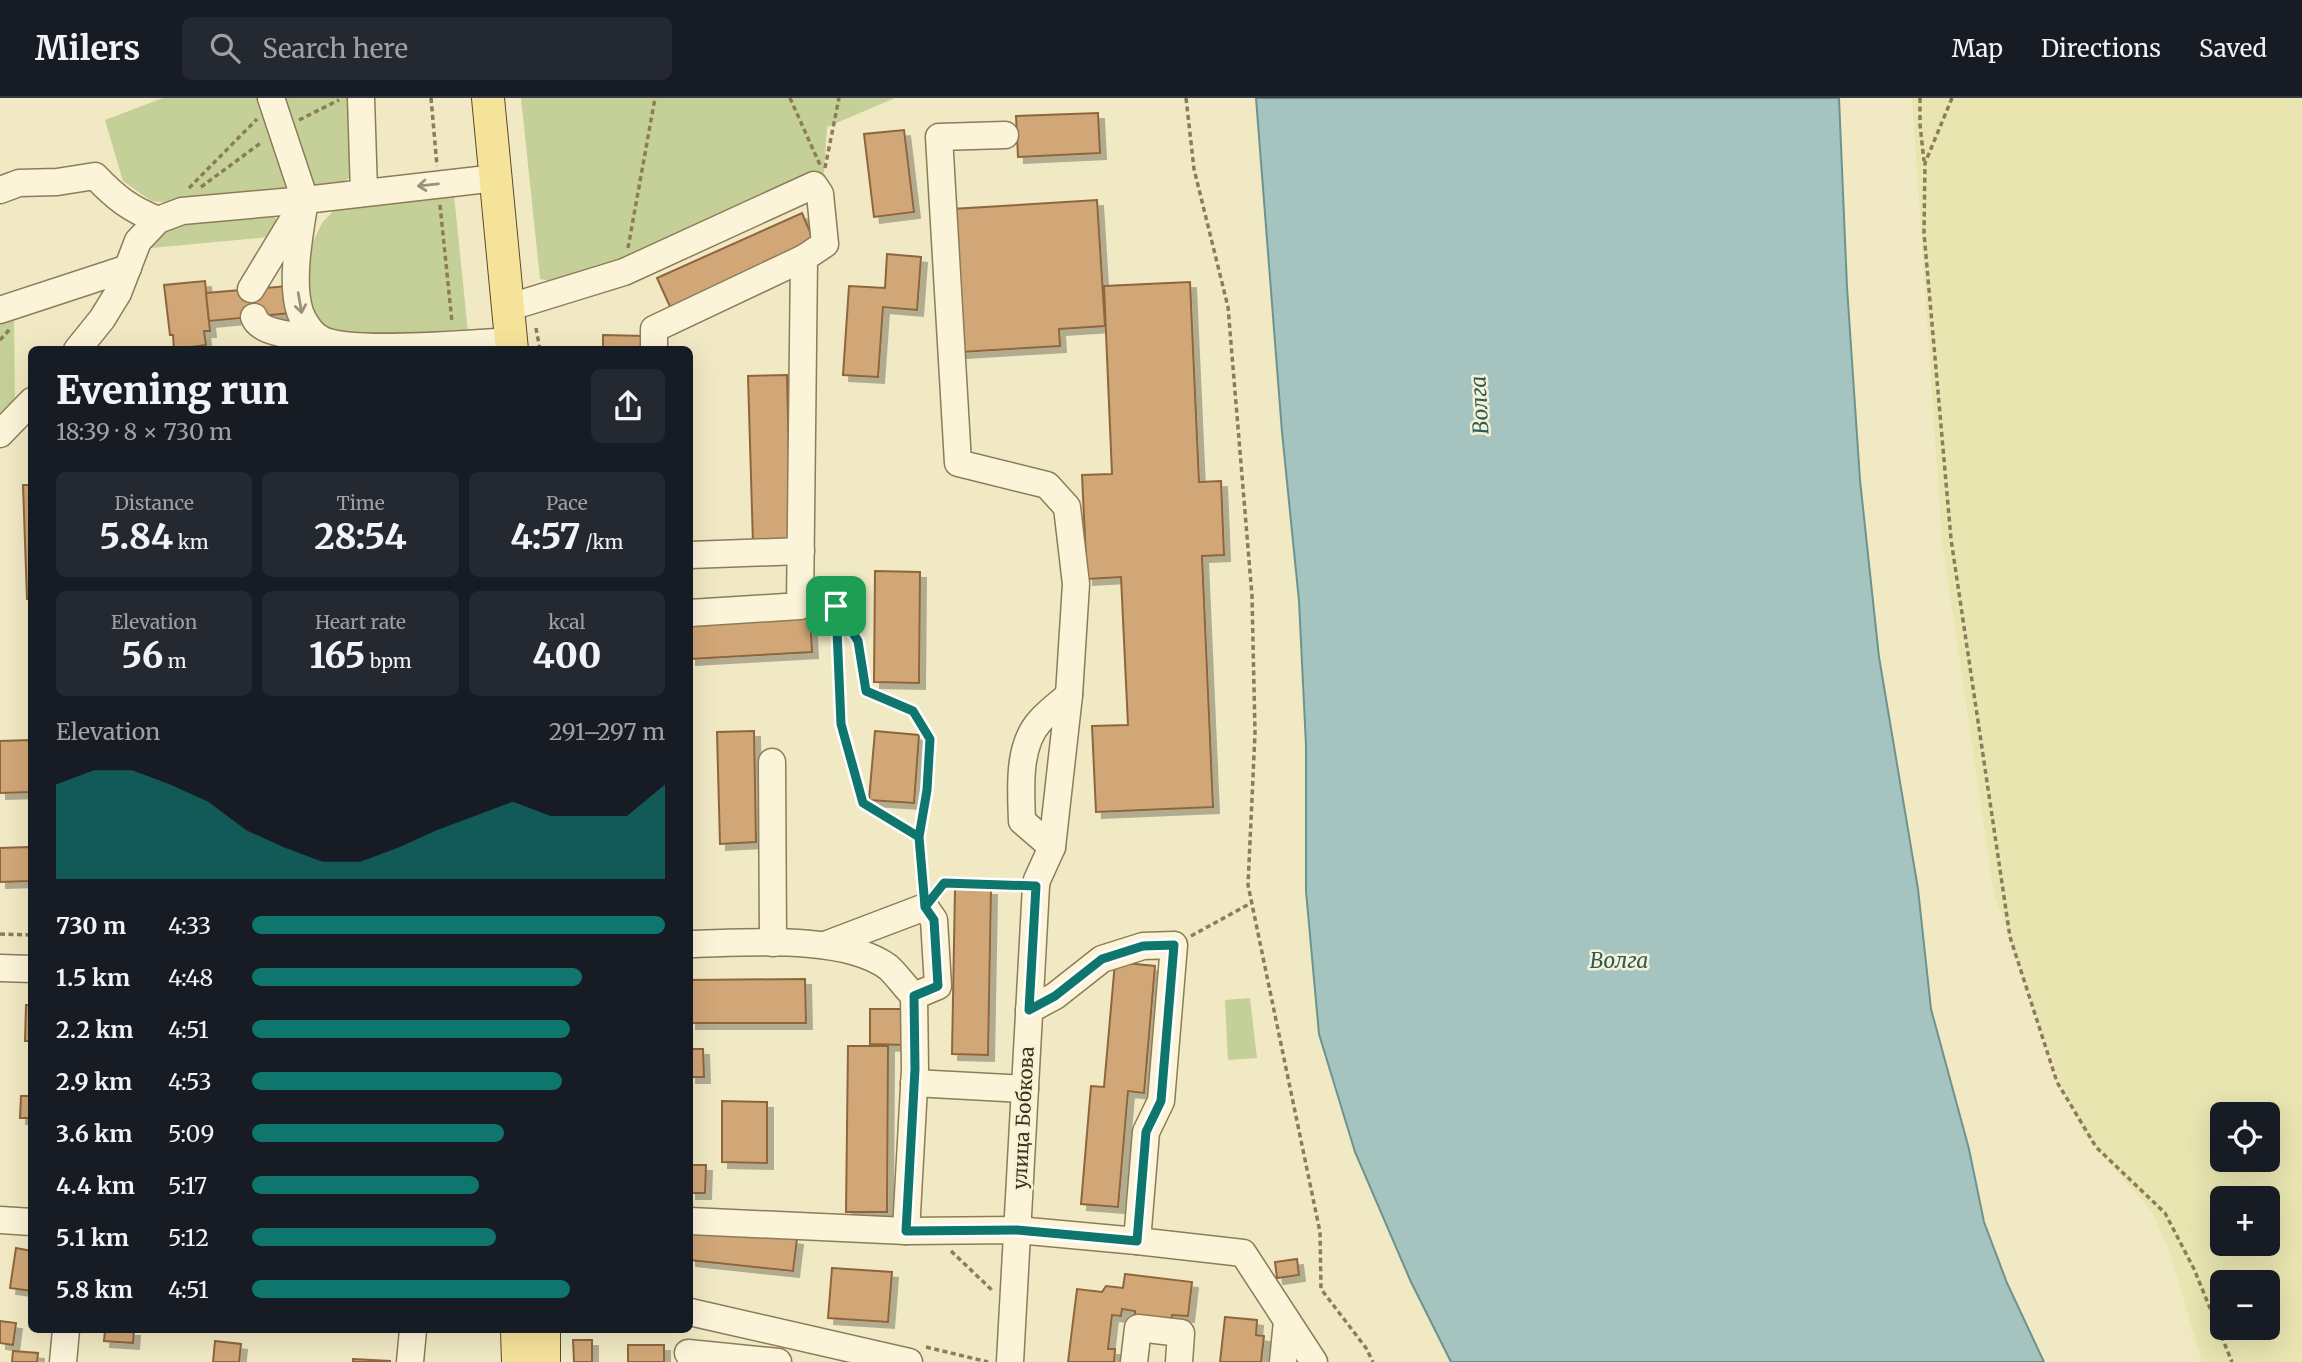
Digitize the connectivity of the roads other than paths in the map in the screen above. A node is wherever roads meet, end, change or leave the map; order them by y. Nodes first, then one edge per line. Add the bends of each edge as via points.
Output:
1 (361, 98) edge
2 (488, 98) edge
3 (272, 101) edge
4 (1005, 135) dead end
5 (495, 178) junction
6 (0, 190) edge
7 (364, 192) junction
8 (305, 200) junction
9 (158, 220) junction
10 (804, 258) junction
11 (128, 268) junction
12 (251, 289) dead end
13 (508, 308) junction
14 (0, 310) edge
15 (254, 317) dead end
16 (319, 338) junction
17 (80, 346) edge
18 (511, 346) edge
19 (654, 346) edge
20 (28, 405) edge
21 (0, 434) edge
22 (801, 551) junction
23 (693, 555) edge
24 (693, 613) edge
25 (1069, 695) junction
26 (772, 762) dead end
27 (1052, 848) junction
28 (773, 943) junction
29 (693, 944) edge
30 (825, 945) junction
31 (0, 968) edge
32 (28, 969) edge
33 (914, 996) junction
34 (1029, 1010) junction
35 (914, 1083) junction
36 (1025, 1089) junction
37 (0, 1220) edge
38 (693, 1221) edge
39 (28, 1222) edge
40 (1017, 1230) junction
41 (915, 1231) junction
42 (1137, 1241) junction
43 (693, 1313) edge
44 (1287, 1321) junction
45 (66, 1333) edge
46 (413, 1333) edge
47 (517, 1333) edge
48 (544, 1333) edge
49 (688, 1348) edge
50 (719, 1359) edge
51 (63, 1362) edge
52 (410, 1362) edge
53 (518, 1362) edge
54 (544, 1362) edge
55 (778, 1362) edge
56 (909, 1362) edge
57 (1010, 1362) edge
58 (1135, 1362) edge
59 (1179, 1362) edge
60 (1283, 1362) edge
61 (1314, 1362) edge

1 - 7 street
2 - 5 main road
3 - 8 street
4 - 25 street, улица Бобкова via 939,137 958,463 1047,485 1067,507 1076,584
5 -> 7 street
5 - 13 main road
6 - 9 street via 19,183 95,176 135,211
7 - 8 street
8 - 9 street via 182,211
8 - 12 street
8 -> 16 street via 296,276 298,299 308,327
9 - 11 street via 138,241
10 - 13 street via 825,244 820,194 814,185 624,272
10 - 19 street via 654,329
10 - 22 street
11 - 14 street
11 - 17 street via 118,293
13 - 18 main road
15 - 16 street via 266,330
16 - 18 street via 352,345
20 - 21 street
22 - 23 street
22 - 24 street via 800,606
25 - 27 street, улица Бобкова
25 - 27 street via 1039,722 1023,764 1022,821
26 - 28 street
27 - 34 street, улица Бобкова via 1036,883
28 - 29 street
28 - 30 street
30 - 33 street via 888,968
30 - 33 street via 925,907 934,920 938,986
31 - 32 street
33 - 35 street
34 - 36 street, улица Бобкова
34 - 42 street via 1102,959 1143,946 1174,945 1161,1101 1146,1132
35 - 36 street
35 - 41 street
36 - 40 street, улица Бобкова
37 - 39 street
38 - 41 street
40 - 41 street
40 - 42 street
40 - 57 street, улица Бобкова
42 - 44 street via 1243,1253
43 - 56 street
44 - 60 street
44 - 61 street
45 - 51 street
46 - 52 street
47 - 53 main road
48 - 54 main road
49 - 50 street
50 - 55 street
58 - 59 street via 1138,1328 1181,1334

